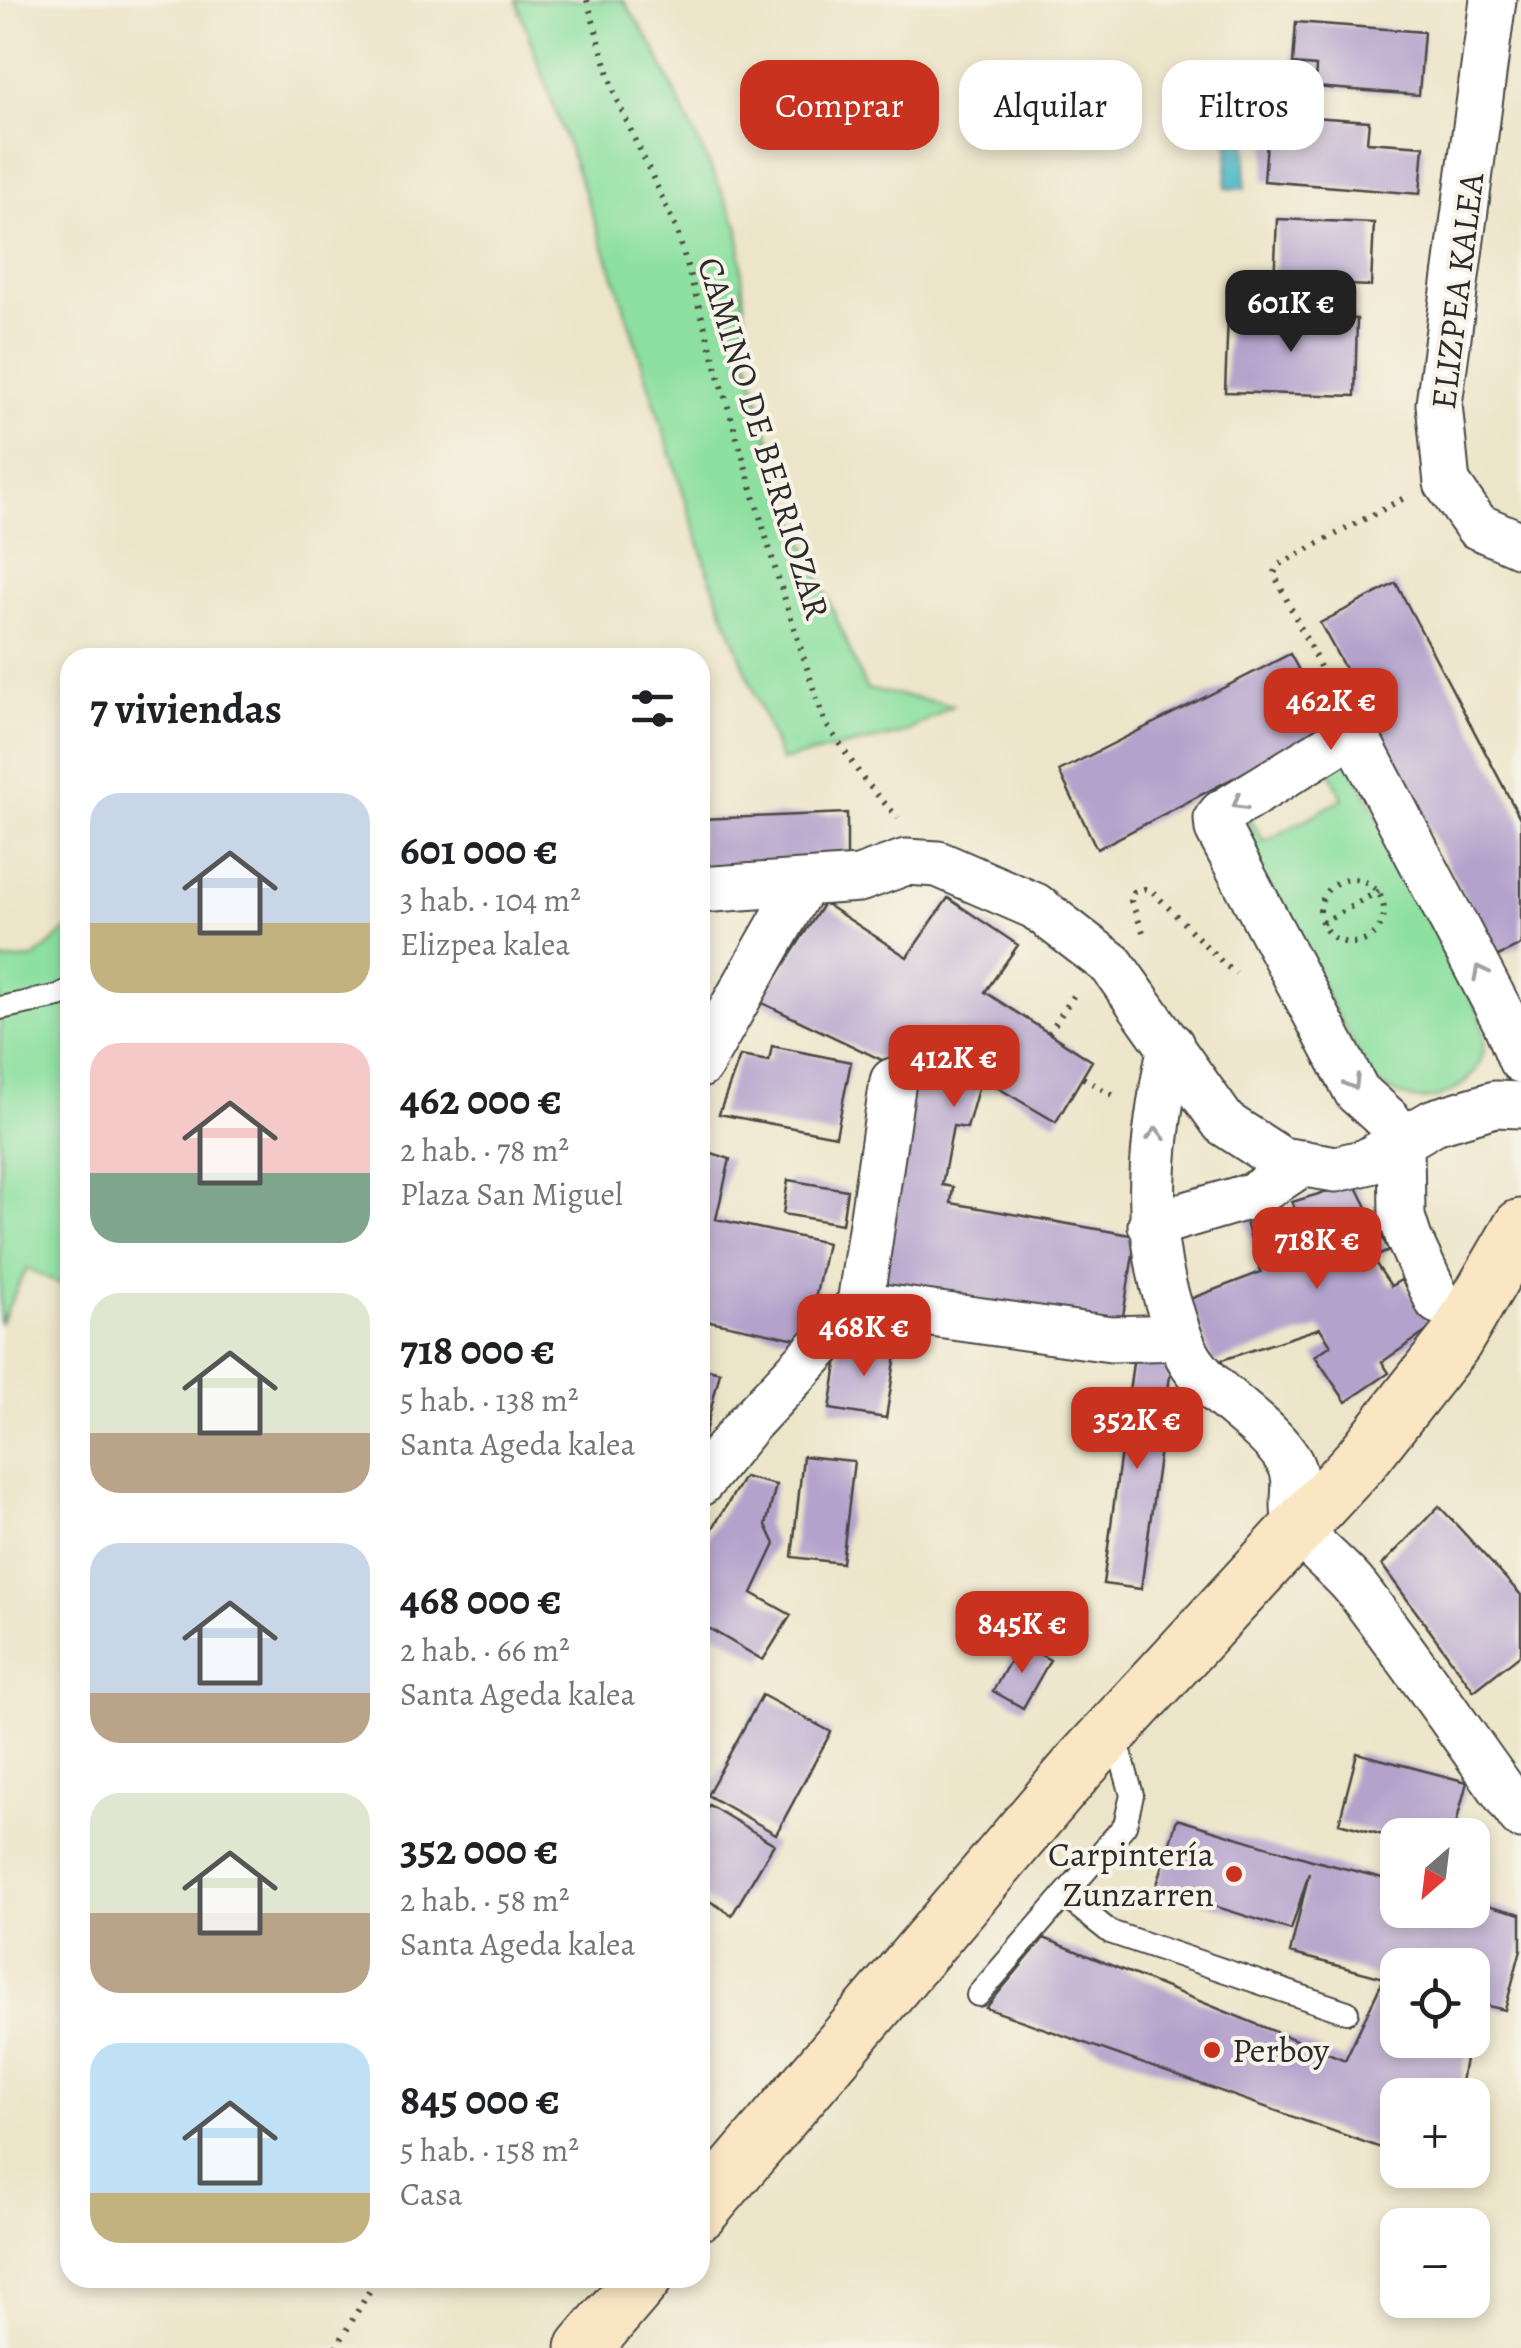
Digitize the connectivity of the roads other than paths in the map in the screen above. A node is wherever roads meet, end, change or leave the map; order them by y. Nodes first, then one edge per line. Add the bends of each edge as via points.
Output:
1 (1493, 0) edge
2 (1521, 545) edge
3 (803, 884) junction
4 (710, 889) edge
5 (60, 996) edge
6 (0, 1008) edge
7 (1170, 1045) junction
8 (710, 1047) edge
9 (1521, 1060) edge
10 (893, 1081) dead end
11 (1521, 1105) edge
12 (1402, 1139) junction
13 (1303, 1163) junction
14 (1151, 1224) junction
15 (1521, 1227) edge
16 (1438, 1301) dead end
17 (860, 1304) junction
18 (1179, 1337) junction
19 (710, 1470) edge
20 (1300, 1529) junction
21 (1113, 1728) junction
22 (1521, 1816) edge
23 (1065, 1896) junction
24 (978, 1995) dead end
25 (1347, 2012) dead end
26 (710, 2200) edge
27 (635, 2288) edge
28 (584, 2348) edge

1 - 2 street, ELIZPEA KALEA via 1439,404 1448,483 1477,526
3 - 4 street
3 - 7 street via 858,878 906,862 938,864 1036,906 1112,965
3 - 8 street
5 - 6 lane
7 - 13 street via 1224,1122 1282,1160
14 -> 7 street via 1156,1121
9 -> 12 street via 1362,748 1338,742 1222,813 1218,829 1357,1092
10 - 17 street
11 - 12 street via 1495,1104
12 - 13 street via 1366,1162 1336,1169
12 - 16 street via 1402,1216
13 - 14 street via 1254,1195
14 - 18 street via 1158,1275
15 - 20 street via 1454,1342
17 - 18 street via 1111,1339
17 - 19 street
18 - 20 street via 1212,1388 1292,1466 1292,1508
20 - 21 street
20 - 22 street via 1354,1584
21 - 23 lane via 1132,1796 1125,1824
21 - 26 street
23 - 24 lane
23 - 25 lane via 1110,1932
27 - 28 street

